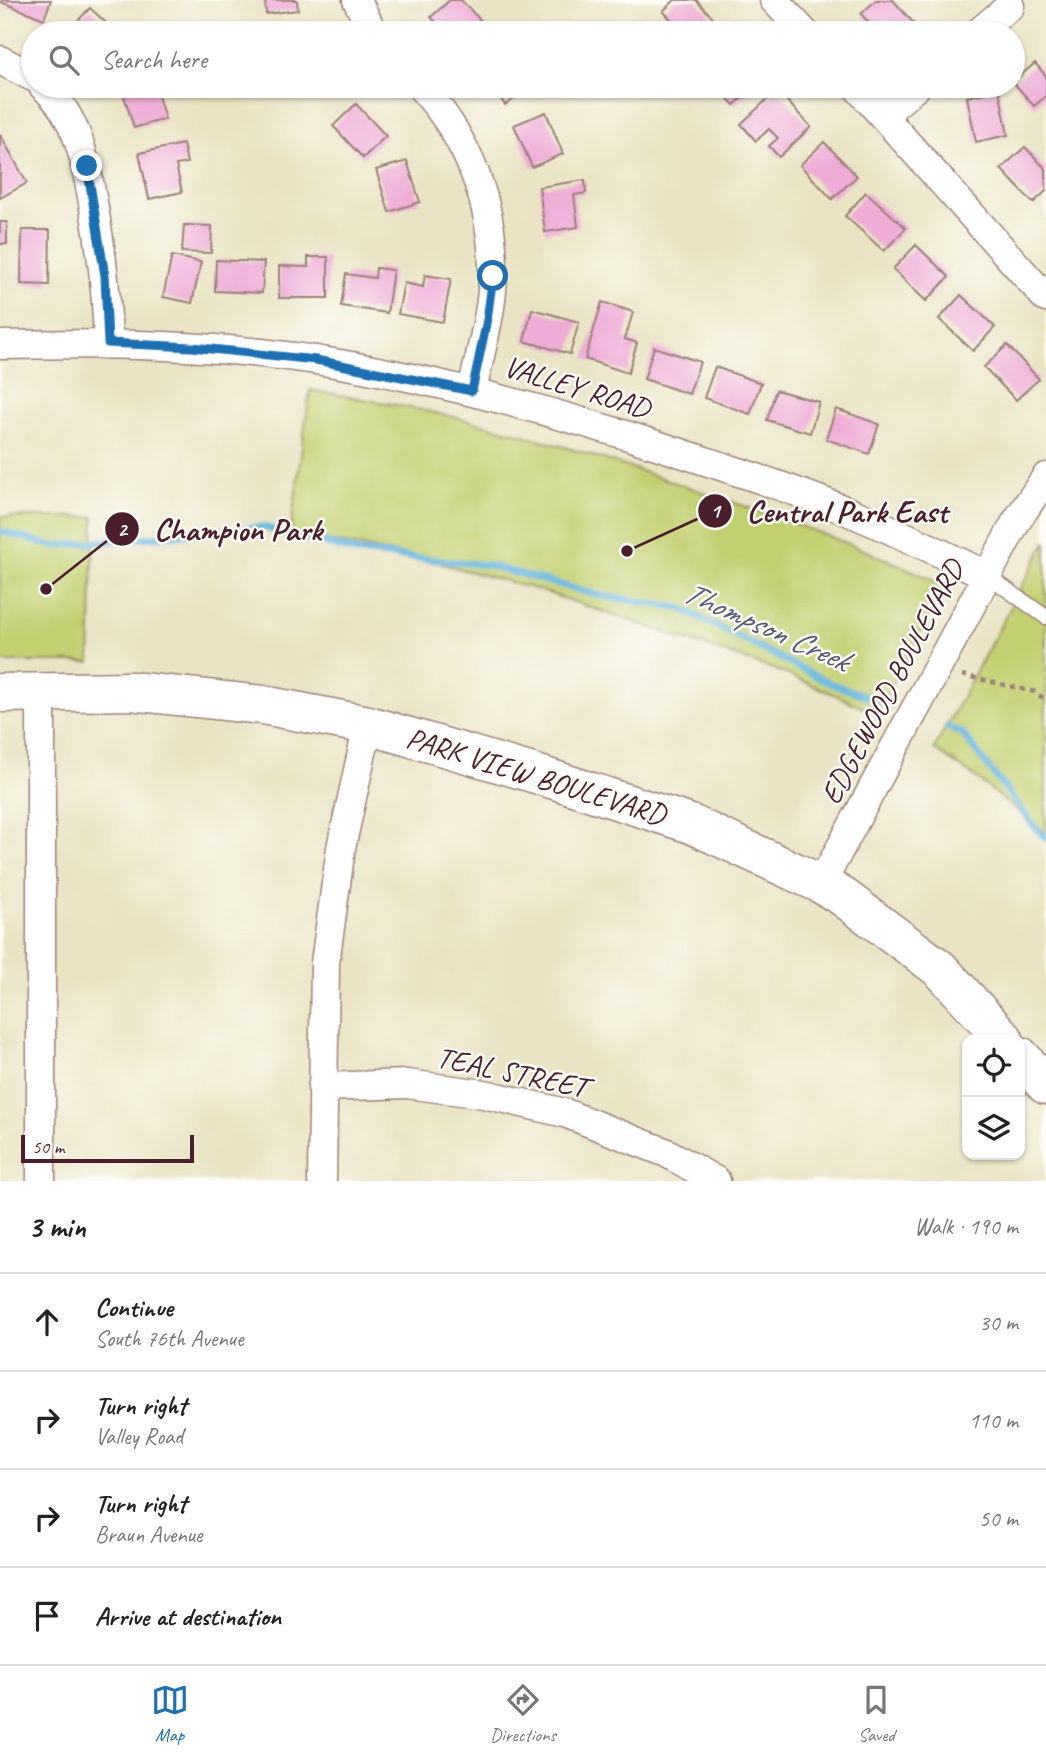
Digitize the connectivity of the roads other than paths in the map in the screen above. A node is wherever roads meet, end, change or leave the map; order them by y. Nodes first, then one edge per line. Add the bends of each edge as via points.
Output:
1 (357, 0) edge
2 (774, 0) edge
3 (1010, 6) dead end
4 (367, 21) edge
5 (794, 21) edge
6 (992, 21) edge
7 (0, 60) edge
8 (21, 71) edge
9 (54, 98) edge
10 (430, 98) edge
11 (867, 98) edge
12 (903, 98) edge
13 (883, 115) junction
14 (1046, 298) edge
15 (108, 343) junction
16 (0, 345) edge
17 (472, 391) junction
18 (1046, 477) edge
19 (988, 576) junction
20 (1046, 617) edge
21 (0, 692) edge
22 (41, 692) junction
23 (368, 725) junction
24 (821, 884) junction
25 (999, 1034) edge
26 (1025, 1062) edge
27 (1046, 1085) edge
28 (323, 1087) junction
29 (40, 1181) edge
30 (322, 1181) edge
31 (716, 1181) edge

1 - 4 street
2 - 5 street
3 - 6 street
7 - 8 street
9 - 15 street via 66,113 83,152 105,276
10 - 17 street via 463,145 489,231 491,297
11 - 13 street
12 - 13 street
13 - 14 street
15 - 16 street, VALLEY ROAD
15 - 17 street, VALLEY ROAD via 316,360
17 - 19 street, VALLEY ROAD via 578,419 814,499
18 - 19 street, EDGEWOOD BOULEVARD
19 - 20 lane
19 - 24 street, EDGEWOOD BOULEVARD
21 - 22 street, PARK VIEW BOULEVARD
22 - 23 street, PARK VIEW BOULEVARD via 131,691 263,705
22 - 29 street
23 - 24 street, PARK VIEW BOULEVARD via 691,824
23 - 28 street via 341,848 325,962
24 - 25 street, PARK VIEW BOULEVARD via 940,970
26 - 27 street
28 - 30 street
28 - 31 street, TEAL STREET via 407,1084 484,1094 565,1113 667,1153

